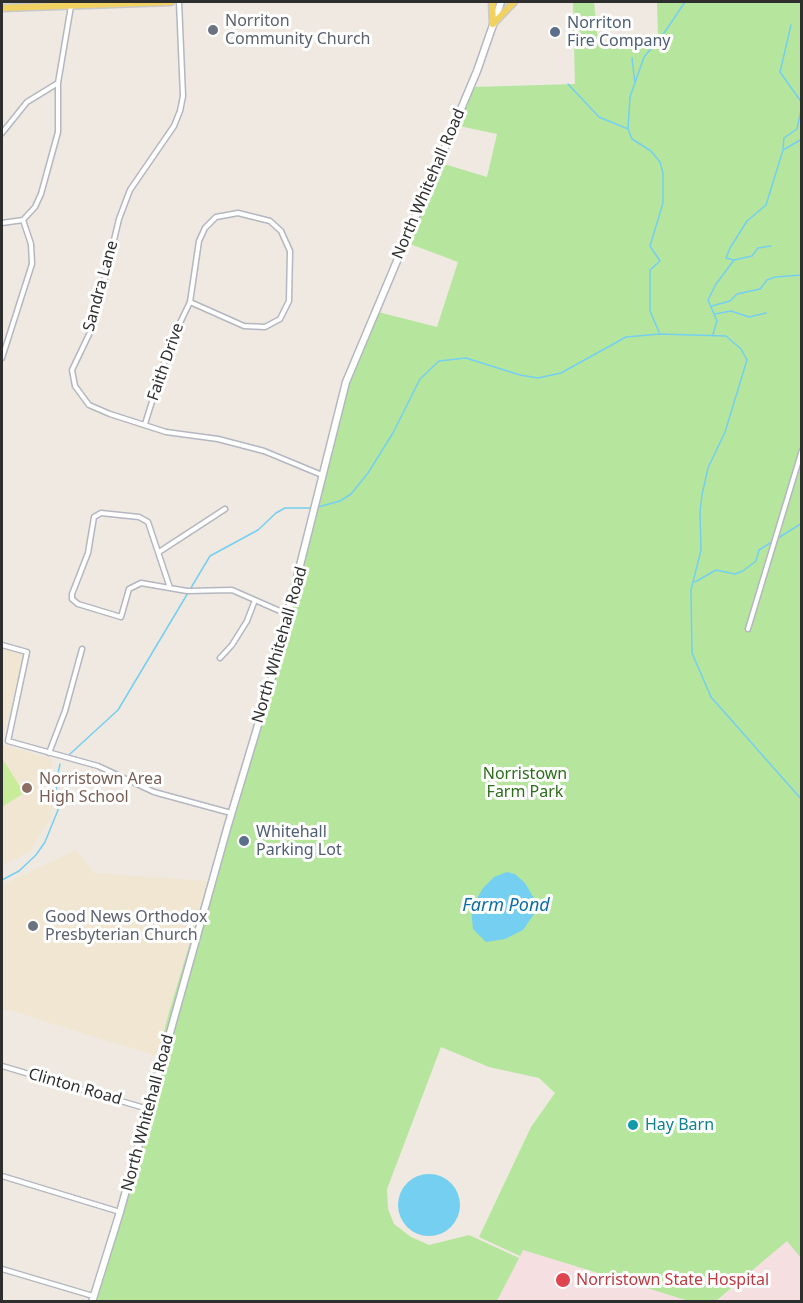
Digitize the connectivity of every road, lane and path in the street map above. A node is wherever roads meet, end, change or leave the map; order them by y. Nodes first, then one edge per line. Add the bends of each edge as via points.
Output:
1 (171, 2) edge
2 (179, 2) edge
3 (492, 2) edge
4 (501, 2) edge
5 (514, 2) edge
6 (71, 5) junction
7 (2, 8) edge
8 (493, 24) junction
9 (58, 83) junction
10 (2, 133) edge
11 (23, 220) junction
12 (2, 223) edge
13 (190, 302) junction
14 (2, 358) edge
15 (145, 424) junction
16 (801, 450) edge
17 (323, 476) junction
18 (225, 509) dead end
19 (159, 552) junction
20 (170, 588) junction
21 (255, 600) junction
22 (289, 615) junction
23 (748, 628) dead end
24 (2, 645) edge
25 (81, 649) dead end
26 (220, 657) dead end
27 (49, 753) junction
28 (232, 813) junction
29 (2, 1066) edge
30 (148, 1109) junction
31 (2, 1176) edge
32 (120, 1212) junction
33 (2, 1269) edge
34 (93, 1299) edge

1 - 6 main road
2 - 15 street, Sandra Lane via 183,96 180,111 130,190 119,219 94,324 72,370 75,386 89,405
3 - 8 main road
4 - 8 main road, North Whitehall Road
5 - 8 main road
6 - 7 main road
6 - 9 street
8 - 17 main road, North Whitehall Road via 477,71 346,382
9 - 10 street via 27,102
9 - 11 street via 55,146 38,202
11 - 12 street
11 - 14 street via 31,244 32,264
13 - 13 street, Faith Drive via 199,241 209,222 224,214 238,213 270,221 281,231 290,251 289,301 280,319 265,327 244,326
13 - 15 street, Faith Drive via 170,344
15 - 17 street, Sandra Lane via 166,432 218,439 264,451
16 - 23 street
17 - 22 main road, North Whitehall Road
18 - 19 street
19 - 20 street
19 - 20 street via 144,518 98,514 72,599 85,608 121,617 133,585 147,583
20 - 21 street via 231,590
21 - 22 street
21 - 26 street via 237,638
22 - 28 main road, North Whitehall Road
24 - 27 street via 27,652 8,741
25 - 27 street
27 - 28 street via 98,766 162,795
28 - 30 main road, North Whitehall Road
29 - 30 street, Clinton Road
30 - 32 main road, North Whitehall Road
31 - 32 street
32 - 34 main road, North Whitehall Road
33 - 34 street

